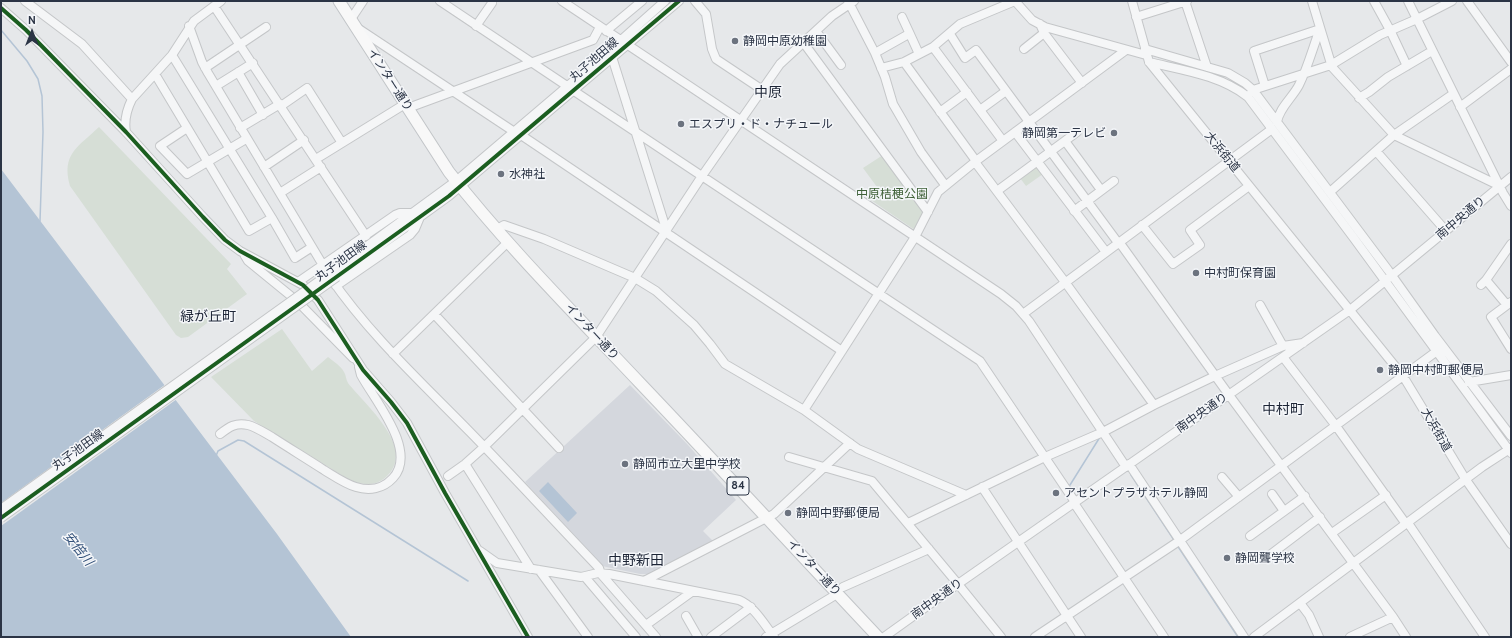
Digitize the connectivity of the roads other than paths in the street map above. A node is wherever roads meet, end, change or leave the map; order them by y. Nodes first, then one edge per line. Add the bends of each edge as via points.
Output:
1 (25, 1) edge
2 (339, 1) edge
3 (363, 1) edge
4 (440, 1) edge
5 (562, 1) edge
6 (642, 1) edge
7 (665, 1) edge
8 (679, 1) edge
9 (695, 1) edge
10 (1015, 1) edge
11 (1132, 1) edge
12 (1186, 1) edge
13 (1312, 1) edge
14 (1374, 1) edge
15 (1408, 1) edge
16 (1452, 1) edge
17 (1467, 1) edge
18 (851, 2) edge
19 (217, 3) edge
20 (492, 3) dead end
21 (1, 8) edge
22 (902, 17) dead end
23 (1136, 17) junction
24 (1417, 19) junction
25 (353, 24) junction
26 (1040, 24) junction
27 (189, 26) junction
28 (476, 26) junction
29 (266, 27) dead end
30 (603, 29) junction
31 (1320, 29) junction
32 (1390, 30) junction
33 (816, 31) junction
34 (909, 32) junction
35 (1044, 33) junction
36 (950, 34) junction
37 (803, 42) junction
38 (624, 43) junction
39 (240, 44) junction
40 (933, 47) junction
41 (1024, 49) dead end
42 (1126, 50) junction
43 (1432, 51) junction
44 (875, 53) junction
45 (919, 54) junction
46 (172, 55) junction
47 (1147, 55) junction
48 (612, 57) junction
49 (904, 62) junction
50 (1511, 62) edge
51 (253, 63) junction
52 (532, 63) junction
53 (1331, 64) junction
54 (841, 65) dead end
55 (1407, 66) junction
56 (1207, 67) junction
57 (205, 68) junction
58 (882, 68) junction
59 (1511, 70) edge
60 (238, 72) junction
61 (155, 74) junction
62 (1303, 74) junction
63 (1082, 84) junction
64 (216, 86) junction
65 (1265, 86) junction
66 (570, 89) junction
67 (761, 89) junction
68 (1253, 90) junction
69 (1006, 91) junction
70 (453, 92) junction
71 (967, 92) junction
72 (1453, 94) junction
73 (1248, 97) junction
74 (1359, 98) junction
75 (132, 100) junction
76 (280, 105) junction
77 (406, 106) junction
78 (1460, 107) junction
79 (980, 110) junction
80 (940, 112) junction
81 (262, 115) junction
82 (741, 120) junction
83 (1030, 122) junction
84 (1275, 126) junction
85 (187, 128) junction
86 (240, 128) junction
87 (513, 131) junction
88 (126, 132) junction
89 (636, 132) junction
90 (1015, 132) junction
91 (1077, 132) dead end
92 (1394, 135) junction
93 (522, 136) junction
94 (246, 139) junction
95 (304, 140) junction
96 (1003, 141) junction
97 (1065, 141) junction
98 (342, 143) junction
99 (229, 148) junction
100 (1050, 151) junction
101 (1376, 151) junction
102 (316, 159) junction
103 (976, 161) junction
104 (1037, 161) junction
105 (1229, 161) junction
106 (207, 162) junction
107 (264, 167) junction
108 (321, 167) junction
109 (702, 176) junction
110 (1511, 177) edge
111 (1114, 181) dead end
112 (458, 184) junction
113 (945, 185) junction
114 (1250, 186) junction
115 (1500, 186) junction
116 (1101, 190) junction
117 (997, 192) junction
118 (1330, 192) junction
119 (280, 193) junction
120 (1087, 201) junction
121 (1511, 206) edge
122 (1074, 211) junction
123 (928, 212) junction
124 (415, 216) junction
125 (272, 218) junction
126 (1142, 225) junction
127 (497, 229) junction
128 (1446, 231) junction
129 (667, 232) junction
130 (366, 236) junction
131 (915, 237) junction
132 (508, 242) junction
133 (1118, 243) junction
134 (1511, 244) edge
135 (312, 247) junction
136 (242, 252) junction
137 (1106, 252) junction
138 (323, 266) junction
139 (635, 278) junction
140 (1388, 279) junction
141 (298, 282) junction
142 (1065, 282) junction
143 (336, 286) junction
144 (878, 294) junction
145 (1509, 304) edge
146 (1260, 305) dead end
147 (1350, 310) junction
148 (1024, 314) junction
149 (435, 315) junction
150 (596, 337) junction
151 (1304, 342) junction
152 (1283, 346) junction
153 (1511, 349) edge
154 (842, 351) junction
155 (1437, 351) junction
156 (393, 354) junction
157 (1283, 357) junction
158 (358, 362) junction
159 (1511, 375) edge
160 (1215, 376) junction
161 (1403, 376) junction
162 (1469, 382) junction
163 (1229, 395) junction
164 (1154, 405) junction
165 (522, 410) junction
166 (804, 410) junction
167 (1336, 426) junction
168 (1103, 432) junction
169 (220, 434) dead end
170 (1511, 436) edge
171 (850, 443) junction
172 (484, 447) junction
173 (559, 448) dead end
174 (1510, 450) edge
175 (1045, 457) junction
176 (789, 458) dead end
177 (465, 464) junction
178 (1281, 465) junction
179 (1128, 466) junction
180 (822, 468) junction
181 (448, 476) dead end
182 (1222, 477) dead end
183 (1466, 480) junction
184 (982, 487) junction
185 (1272, 494) dead end
186 (966, 495) junction
187 (1386, 495) junction
188 (1305, 496) junction
189 (1239, 497) junction
190 (1075, 503) junction
191 (1, 509) edge
192 (1284, 511) junction
193 (1320, 517) junction
194 (1, 518) edge
195 (768, 518) junction
196 (908, 523) junction
197 (1407, 523) junction
198 (1332, 533) junction
199 (1250, 536) dead end
200 (1018, 542) junction
201 (1177, 542) junction
202 (1511, 544) edge
203 (929, 549) junction
204 (478, 550) junction
205 (1266, 558) dead end
206 (1353, 563) junction
207 (535, 570) junction
208 (601, 574) junction
209 (585, 577) junction
210 (1124, 577) junction
211 (644, 581) junction
212 (958, 584) junction
213 (840, 590) junction
214 (693, 591) junction
215 (1300, 603) junction
216 (751, 607) junction
217 (686, 616) dead end
218 (1067, 616) junction
219 (1393, 617) junction
220 (646, 625) junction
221 (770, 636) edge
222 (528, 637) edge
223 (588, 637) edge
224 (636, 637) edge
225 (656, 637) edge
226 (698, 637) edge
227 (711, 637) edge
228 (878, 637) edge
229 (884, 637) edge
230 (1001, 637) edge
231 (1035, 637) edge
232 (1082, 637) edge
233 (1164, 637) edge
234 (1244, 637) edge
235 (1254, 637) edge
236 (1319, 637) edge
237 (1350, 637) edge
238 (1406, 637) edge
239 (1485, 637) edge

1 - 75 street via 82,44
2 - 25 main road, インター通り / 84
3 - 25 street
4 - 28 street
5 - 30 street
6 - 30 street
7 - 38 street, 丸子池田線
8 - 38 street, 丸子池田線
9 - 67 street via 706,14 716,59
10 - 26 street via 1027,15
10 - 36 street via 960,24
11 - 23 street, 大浜街道
12 - 23 street
12 - 56 street
13 - 31 street
14 - 32 street
15 - 24 street
16 - 24 street
17 - 50 street
18 - 33 street
18 - 44 street
19 - 27 street
19 - 39 street
20 - 28 street
21 - 88 street
22 - 34 street
23 - 47 street, 大浜街道
24 - 32 street
24 - 43 street
25 - 70 street
25 - 77 main road, インター通り / 84
26 - 35 street
26 - 42 street via 1052,30
27 - 46 street
27 - 57 street
28 - 52 street
29 - 39 street
30 - 38 street
30 - 52 street via 593,40
31 - 53 street
31 - 62 street
31 - 65 street via 1254,51
32 - 53 street
32 - 55 street
33 - 37 street
33 - 54 street
34 - 44 street
34 - 45 street
35 - 41 street
35 - 63 street
36 - 40 street
36 - 69 street via 965,58 976,50
37 - 67 street via 780,64
37 - 123 street
38 - 48 street, 丸子池田線
38 - 66 street, 丸子池田線
38 - 82 street
39 - 51 street
39 - 57 street
40 - 45 street
40 - 71 street
42 - 47 street
42 - 63 street
43 - 55 street
43 - 72 street
44 - 58 street
45 - 49 street
46 - 61 street
46 - 99 street
47 - 56 street
47 - 73 street via 1222,82
47 - 105 street, 大浜街道
48 - 66 street, 丸子池田線
48 - 89 street
49 - 58 street
49 - 80 street
51 - 60 street
51 - 76 street
52 - 66 street
52 - 70 street
53 - 62 street
53 - 74 street
55 - 74 street
56 - 68 street via 1237,77
57 - 64 street
58 - 113 street via 893,104 921,152
59 - 78 street
60 - 64 street
60 - 81 street
61 - 75 street
61 - 85 street
62 - 65 street
62 - 84 street
63 - 83 street
64 - 86 street
65 - 68 street
66 - 87 street, 丸子池田線
66 - 89 street
66 - 93 street, 丸子池田線
67 - 82 street
68 - 73 street
68 - 84 street
69 - 79 street
69 - 83 street
70 - 77 street
70 - 87 street
71 - 79 street
71 - 80 street
72 - 78 street
72 - 92 street
73 - 84 street
74 - 92 street
75 - 88 street via 128,107
76 - 81 street
76 - 95 street
76 - 98 street via 307,88
77 - 98 street
77 - 112 main road, インター通り / 84
78 - 115 street
79 - 96 street
80 - 103 street
81 - 86 street
82 - 109 street
82 - 131 street
83 - 90 street
83 - 100 street
84 - 105 street
84 - 118 street
84 - 140 street
85 - 106 street
85 - 106 street via 160,146 187,174
86 - 94 street
87 - 112 street, 丸子池田線
88 - 136 street via 202,217 225,240
89 - 109 street
89 - 129 street
90 - 96 street
90 - 104 street
91 - 97 street
92 - 101 street
92 - 115 street
93 - 112 street, 丸子池田線
93 - 129 street
94 - 99 street
94 - 107 street
95 - 102 street
95 - 107 street
96 - 103 street
97 - 100 street
97 - 116 street
98 - 102 street
99 - 106 street
99 - 125 street
100 - 104 street
100 - 120 street
101 - 118 street
101 - 128 street
102 - 108 street
103 - 113 street
103 - 117 street
104 - 117 street
104 - 122 street
105 - 114 street, 大浜街道
105 - 126 street
106 - 125 street via 249,231
107 - 119 street
108 - 119 street
108 - 130 street
109 - 129 street
109 - 144 street
110 - 115 street, 南中央通り
111 - 116 street
112 - 124 street, 丸子池田線
112 - 127 main road, インター通り / 84
113 - 123 street via 938,192
114 - 126 street via 1190,230 1200,245 1173,264
114 - 147 street, 大浜街道
115 - 121 street
115 - 128 street, 南中央通り
116 - 120 street
117 - 142 street
118 - 140 street
119 - 135 street
120 - 122 street
120 - 133 street
122 - 137 street
123 - 131 street
124 - 130 street via 400,213
124 - 143 street via 415,229 410,235
124 - 191 street, 丸子池田線, bridge
124 - 194 street, 丸子池田線, bridge
125 - 135 street via 295,258
126 - 133 street
127 - 132 main road, インター通り / 84
127 - 139 street via 504,225 544,239
128 - 140 street, 南中央通り
129 - 139 street
129 - 154 street
130 - 138 street
131 - 144 street
131 - 148 street via 1001,294
132 - 149 street
132 - 150 main road, インター通り / 84
133 - 137 street
133 - 160 street
134 - 145 street via 1484,283
135 - 138 street
136 - 141 street
136 - 158 street via 248,261 297,301
137 - 142 street
138 - 141 street
138 - 143 street
139 - 150 street
139 - 166 street via 656,291 694,325 725,364
140 - 147 street, 南中央通り
140 - 155 street
140 - 162 street
141 - 158 street via 318,300
142 - 148 street
142 - 164 street
143 - 156 street
144 - 154 street
144 - 175 street via 980,361
145 - 153 street via 1491,317
146 - 152 street
147 - 151 street, 南中央通り
147 - 161 street, 大浜街道
148 - 168 street
149 - 156 street
149 - 165 street
150 - 165 street
150 - 195 main road, インター通り / 84
151 - 152 street
151 - 157 street, 南中央通り
152 - 160 street
154 - 166 street
155 - 161 street
155 - 174 street
156 - 172 street
157 - 163 street, 南中央通り
157 - 167 street
158 - 169 street via 361,375 399,442 401,462 398,471 386,484 370,489 354,487 249,425 232,426
158 - 204 street via 407,423
159 - 162 street
160 - 163 street
160 - 164 street
161 - 167 street
161 - 183 street, 大浜街道
162 - 170 street
163 - 178 street
163 - 179 street, 南中央通り
164 - 168 street
165 - 172 street
165 - 173 street
166 - 171 street
167 - 178 street
167 - 187 street
168 - 175 street
168 - 179 street
171 - 180 street
171 - 186 street via 858,449
172 - 177 street
172 - 208 street via 599,568
174 - 183 street
175 - 184 street
175 - 190 street
176 - 180 street
177 - 181 street
177 - 207 street
178 - 188 street
178 - 189 street
179 - 190 street, 南中央通り
179 - 201 street
180 - 195 street
180 - 196 street via 872,481
182 - 189 street
183 - 197 street
183 - 202 street, 大浜街道
184 - 186 street
184 - 200 street
185 - 192 street
186 - 196 street
187 - 197 street
187 - 198 street
188 - 192 street
188 - 193 street
189 - 201 street
190 - 200 street, 南中央通り
190 - 210 street
192 - 199 street
193 - 198 street
193 - 205 street
195 - 211 street
195 - 213 main road, インター通り / 84
196 - 203 street
197 - 206 street
197 - 239 street
198 - 206 street
200 - 212 street, 南中央通り
200 - 218 street
201 - 210 street
201 - 234 street
203 - 212 street
203 - 213 street
204 - 207 street via 498,563
204 - 222 street
206 - 215 street
206 - 219 street
207 - 209 street
207 - 223 street
208 - 209 street
208 - 211 street
208 - 220 street
209 - 224 street
210 - 218 street
210 - 233 street
211 - 214 street
212 - 229 street, 南中央通り
212 - 230 street
213 - 221 street
213 - 228 main road, インター通り / 84
214 - 216 street via 739,600
214 - 220 street
215 - 235 street
215 - 236 street via 1309,615
216 - 221 street
216 - 227 street
217 - 226 street
218 - 231 street
218 - 232 street
219 - 237 street
219 - 238 street
220 - 225 street

